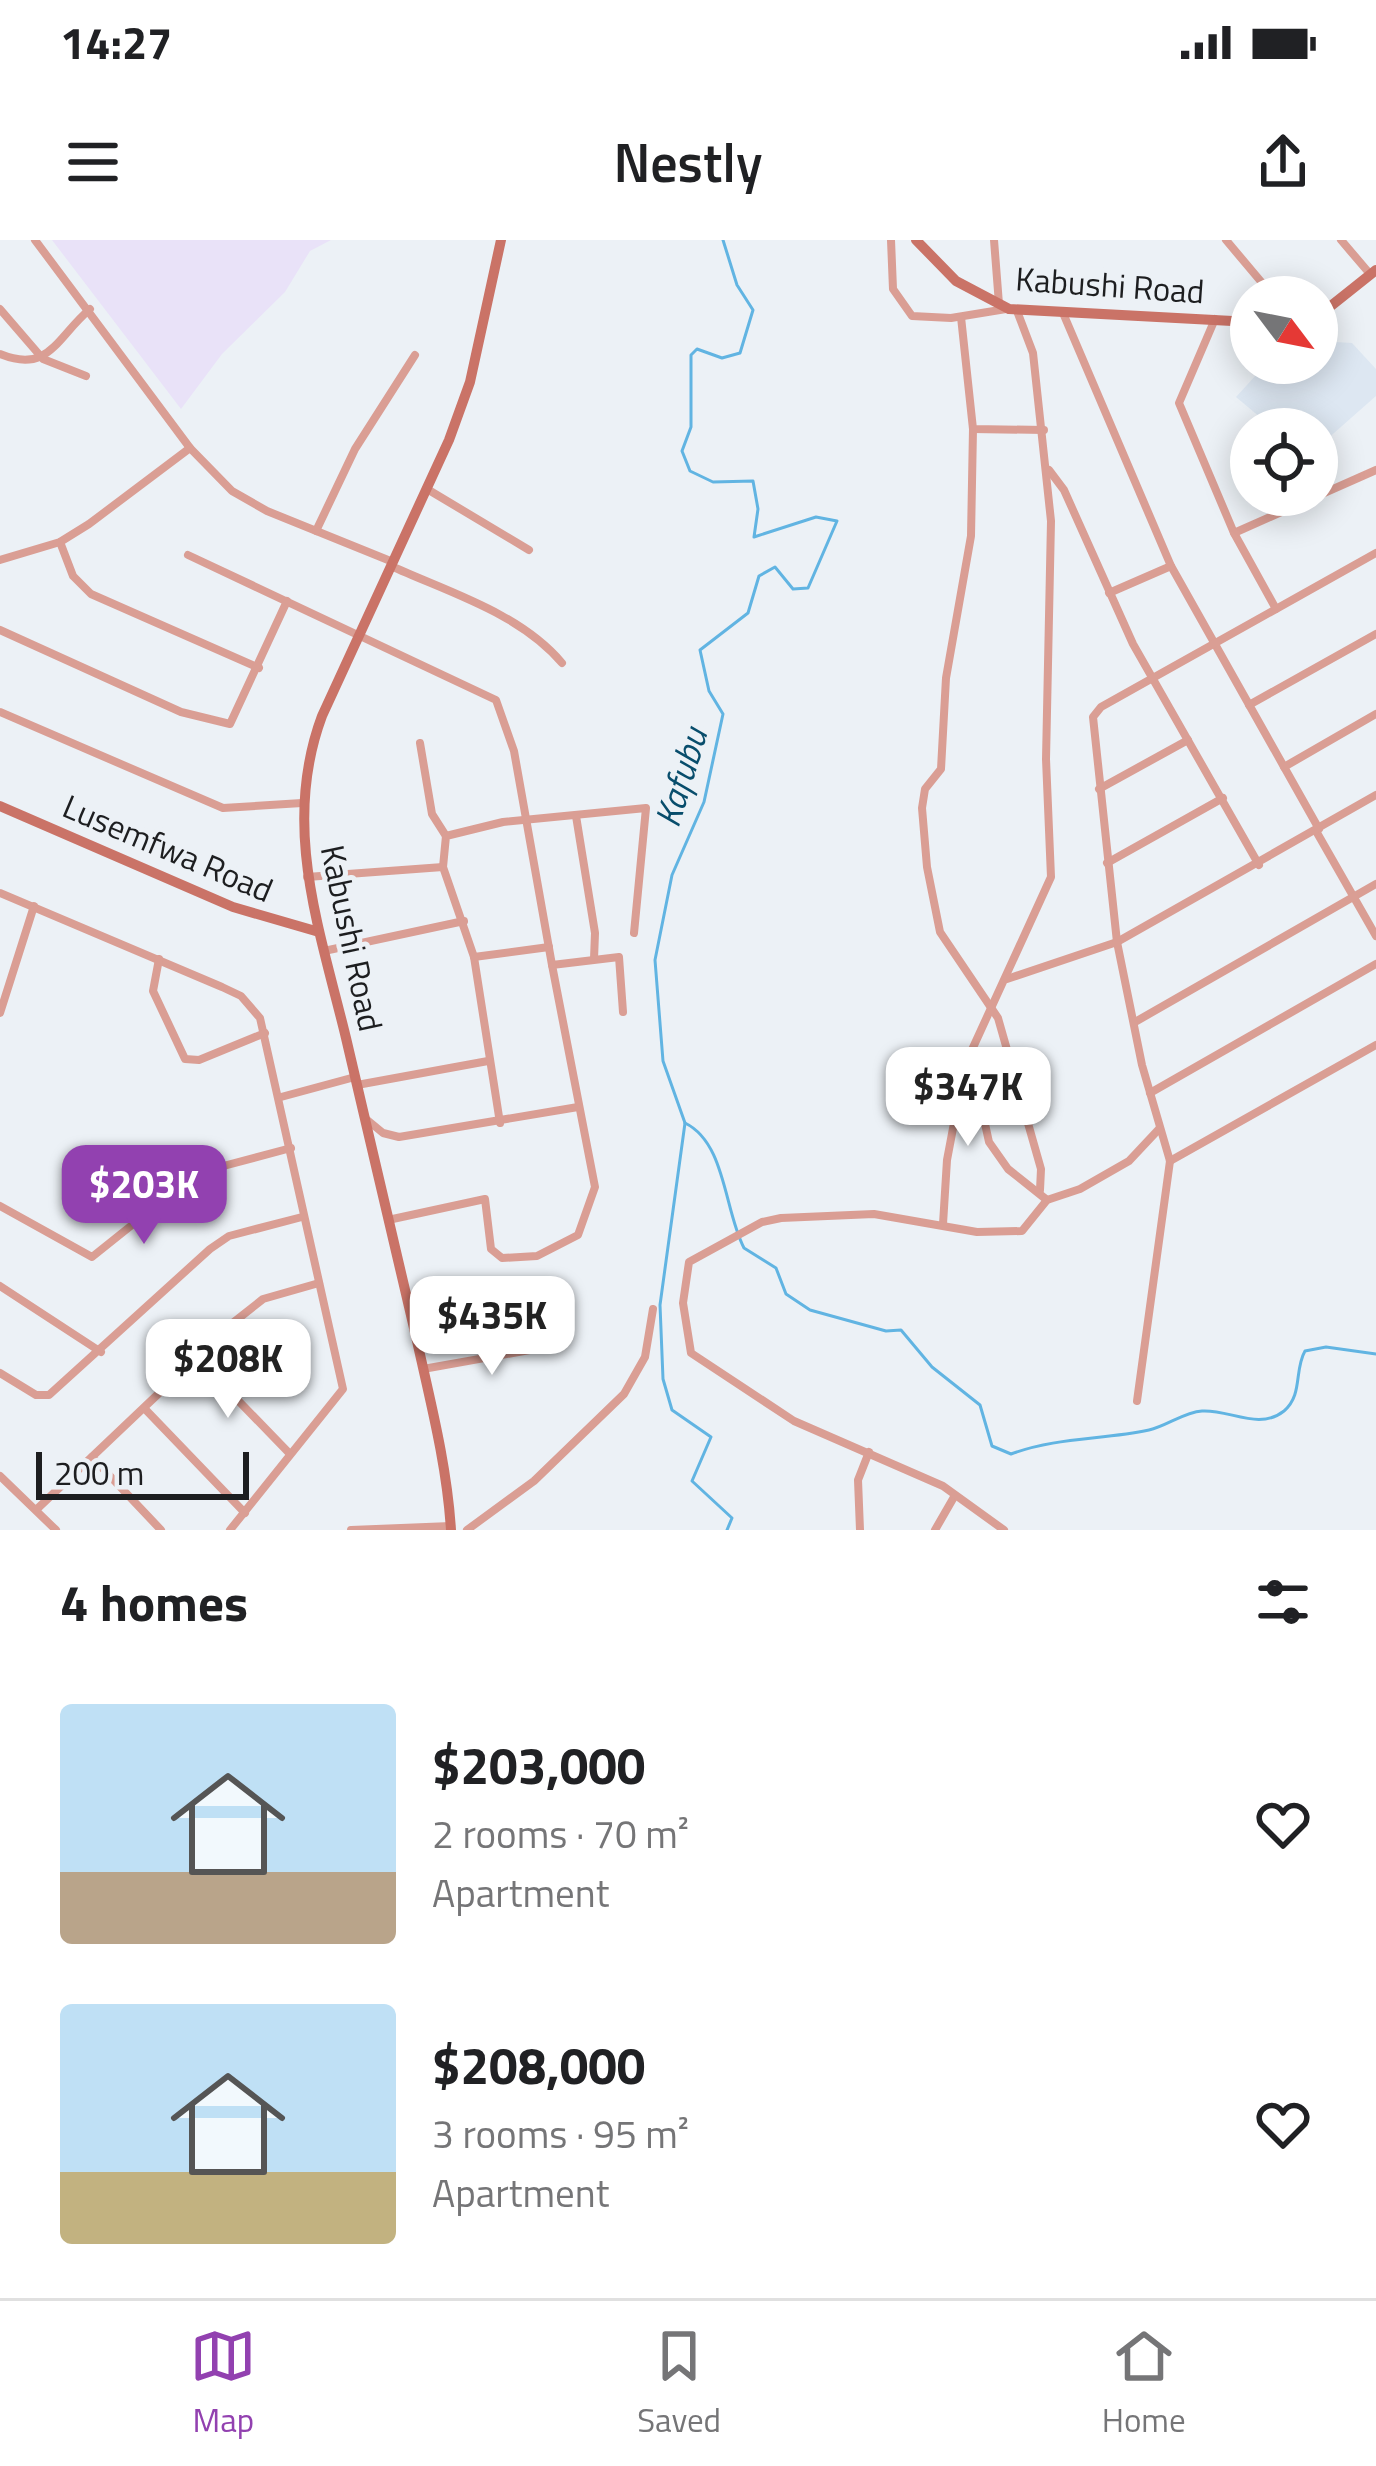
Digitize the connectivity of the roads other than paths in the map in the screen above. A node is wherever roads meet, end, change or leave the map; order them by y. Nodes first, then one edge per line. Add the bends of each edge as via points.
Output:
1 (35, 240) edge
2 (501, 240) edge
3 (891, 240) edge
4 (916, 240) edge
5 (994, 240) edge
6 (1226, 240) edge
7 (1341, 240) edge
8 (1373, 272) edge
9 (1256, 276) edge
10 (1338, 300) edge
11 (1008, 308) junction
12 (0, 309) edge
13 (90, 309) junction
14 (1063, 313) junction
15 (961, 317) junction
16 (1215, 319) junction
17 (1230, 320) edge
18 (0, 354) edge
19 (415, 355) dead end
20 (43, 359) junction
21 (86, 376) dead end
22 (974, 429) junction
23 (1044, 430) junction
24 (190, 448) junction
25 (1048, 468) junction
26 (1376, 470) edge
27 (426, 489) junction
28 (316, 531) junction
29 (1234, 532) junction
30 (60, 542) junction
31 (529, 550) dead end
32 (1376, 553) edge
33 (188, 555) dead end
34 (0, 560) edge
35 (392, 564) junction
36 (1171, 566) junction
37 (1109, 593) junction
38 (287, 601) junction
39 (1276, 609) junction
40 (0, 630) edge
41 (1376, 634) edge
42 (360, 635) junction
43 (1214, 645) junction
44 (562, 663) dead end
45 (259, 668) junction
46 (1153, 679) junction
47 (1249, 705) junction
48 (0, 712) edge
49 (1376, 714) edge
50 (1188, 740) junction
51 (420, 743) dead end
52 (1284, 766) junction
53 (1099, 789) junction
54 (1376, 795) edge
55 (1223, 798) junction
56 (302, 803) junction
57 (0, 806) edge
58 (576, 816) junction
59 (524, 821) junction
60 (1317, 830) junction
61 (446, 836) junction
62 (1107, 863) junction
63 (1259, 865) junction
64 (443, 867) junction
65 (308, 877) junction
66 (1376, 884) edge
67 (0, 893) edge
68 (1354, 896) junction
69 (34, 906) junction
70 (464, 921) junction
71 (319, 932) junction
72 (634, 933) dead end
73 (1376, 936) edge
74 (1117, 943) junction
75 (549, 947) junction
76 (324, 951) junction
77 (474, 957) junction
78 (159, 959) junction
79 (593, 959) junction
80 (1376, 964) edge
81 (552, 965) junction
82 (1006, 980) junction
83 (991, 1007) junction
84 (623, 1012) dead end
85 (0, 1013) edge
86 (1135, 1022) junction
87 (265, 1033) junction
88 (1376, 1045) edge
89 (970, 1054) junction
90 (488, 1061) junction
91 (356, 1081) junction
92 (1150, 1093) junction
93 (281, 1096) junction
94 (578, 1107) junction
95 (364, 1117) junction
96 (500, 1123) junction
97 (1160, 1128) junction
98 (291, 1148) junction
99 (1170, 1161) junction
100 (1040, 1190) junction
101 (1047, 1200) junction
102 (0, 1206) edge
103 (302, 1216) junction
104 (388, 1220) junction
105 (943, 1224) junction
106 (320, 1283) junction
107 (0, 1286) edge
108 (653, 1310) dead end
109 (552, 1346) dead end
110 (101, 1352) junction
111 (197, 1358) junction
112 (423, 1369) junction
113 (0, 1373) edge
114 (1137, 1401) dead end
115 (145, 1409) junction
116 (869, 1452) junction
117 (290, 1454) junction
118 (92, 1457) junction
119 (0, 1476) edge
120 (954, 1496) junction
121 (38, 1509) junction
122 (245, 1513) junction
123 (451, 1528) edge
124 (56, 1530) edge
125 (161, 1530) edge
126 (230, 1530) edge
127 (351, 1530) edge
128 (467, 1530) edge
129 (860, 1530) edge
130 (935, 1530) edge
131 (1004, 1530) edge

1 - 13 street
2 - 27 main road, Kabushi Road via 470,382
3 - 15 street via 901,308 917,318
4 - 11 main road, Kabushi Road via 956,281
5 - 11 street
6 - 9 street
7 - 8 street
8 - 10 main road
11 - 14 main road, Kabushi Road
11 - 15 street
11 - 23 street via 1033,352
12 - 20 street
13 - 20 street
13 - 24 street
14 - 16 main road, Kabushi Road
14 - 36 street
15 - 22 street
16 - 17 main road, Kabushi Road
16 - 29 street via 1179,403
18 - 20 street
19 - 28 street via 355,449
20 - 21 street
22 - 23 street
22 - 83 street via 971,536 946,678 941,769 922,808 940,932
23 - 25 street
24 - 28 street via 244,499
24 - 30 street
25 - 37 street
25 - 82 street via 1052,877
26 - 29 street
27 - 31 street
27 - 35 main road, Kabushi Road
28 - 35 street
29 - 39 street
30 - 34 street
30 - 45 street via 73,576 91,594
32 - 39 street
33 - 38 street
35 - 42 main road, Kabushi Road
35 - 44 street via 485,607
36 - 37 street
36 - 43 street
37 - 46 street
38 - 42 street
38 - 45 street
39 - 43 street
40 - 45 street via 218,725 238,716
41 - 47 street
42 - 56 main road, Kabushi Road via 310,748
42 - 59 street via 496,700 514,751
43 - 46 street
43 - 47 street
46 - 50 street
46 - 53 street via 1094,714
47 - 52 street
48 - 56 street via 224,808
49 - 52 street
50 - 53 street
50 - 55 street
51 - 61 street via 432,814
52 - 60 street
53 - 62 street
54 - 60 street
55 - 62 street
55 - 63 street
56 - 65 main road, Kabushi Road
57 - 71 main road, Lusemfwa Road via 233,907
58 - 59 street
58 - 72 street via 648,810
58 - 79 street
59 - 61 street
59 - 75 street
60 - 63 street
60 - 68 street
61 - 64 street
62 - 74 street
63 - 74 street
64 - 65 street
64 - 70 street
65 - 71 main road, Kabushi Road
66 - 68 street
67 - 69 street
68 - 73 street
68 - 86 street
69 - 78 street
69 - 85 street
70 - 76 street
70 - 77 street
71 - 76 main road, Kabushi Road
74 - 82 street
74 - 86 street
75 - 77 street
75 - 81 street
76 - 91 main road, Kabushi Road
77 - 90 street
78 - 87 street via 241,996
78 - 87 street via 152,991 185,1059
79 - 81 street
79 - 84 street via 619,958
80 - 92 street
81 - 94 street
82 - 83 street
83 - 89 street
83 - 100 street via 1025,1108
86 - 92 street
87 - 93 street
88 - 99 street
89 - 100 street via 989,1142 1008,1169
89 - 105 street via 955,1105
90 - 91 street
90 - 96 street
91 - 93 street
91 - 95 main road, Kabushi Road
92 - 97 street
93 - 98 street
94 - 96 street
94 - 104 street via 595,1187 589,1217 571,1242 502,1258 491,1250 484,1199
95 - 96 street via 391,1137
95 - 104 main road, Kabushi Road
97 - 99 street
97 - 101 street via 1129,1161
98 - 102 street via 197,1172 92,1257
98 - 103 street
99 - 114 street
100 - 101 street
101 - 105 street via 1022,1231
103 - 106 street
103 - 110 street via 229,1236
104 - 112 main road, Kabushi Road
105 - 116 street via 874,1214 763,1222 689,1262 688,1349 794,1420
106 - 111 street via 262,1299
106 - 117 street via 343,1389
107 - 110 street
108 - 128 street via 645,1357 623,1394 534,1481
109 - 112 street
110 - 113 street via 49,1395
111 - 115 street
111 - 117 street
112 - 123 main road, Kabushi Road
115 - 118 street
115 - 122 street
116 - 120 street
116 - 129 street via 858,1480
117 - 122 street
118 - 121 street
118 - 125 street
119 - 121 street
120 - 130 street
120 - 131 street
121 - 124 street
122 - 126 street
123 - 127 street

